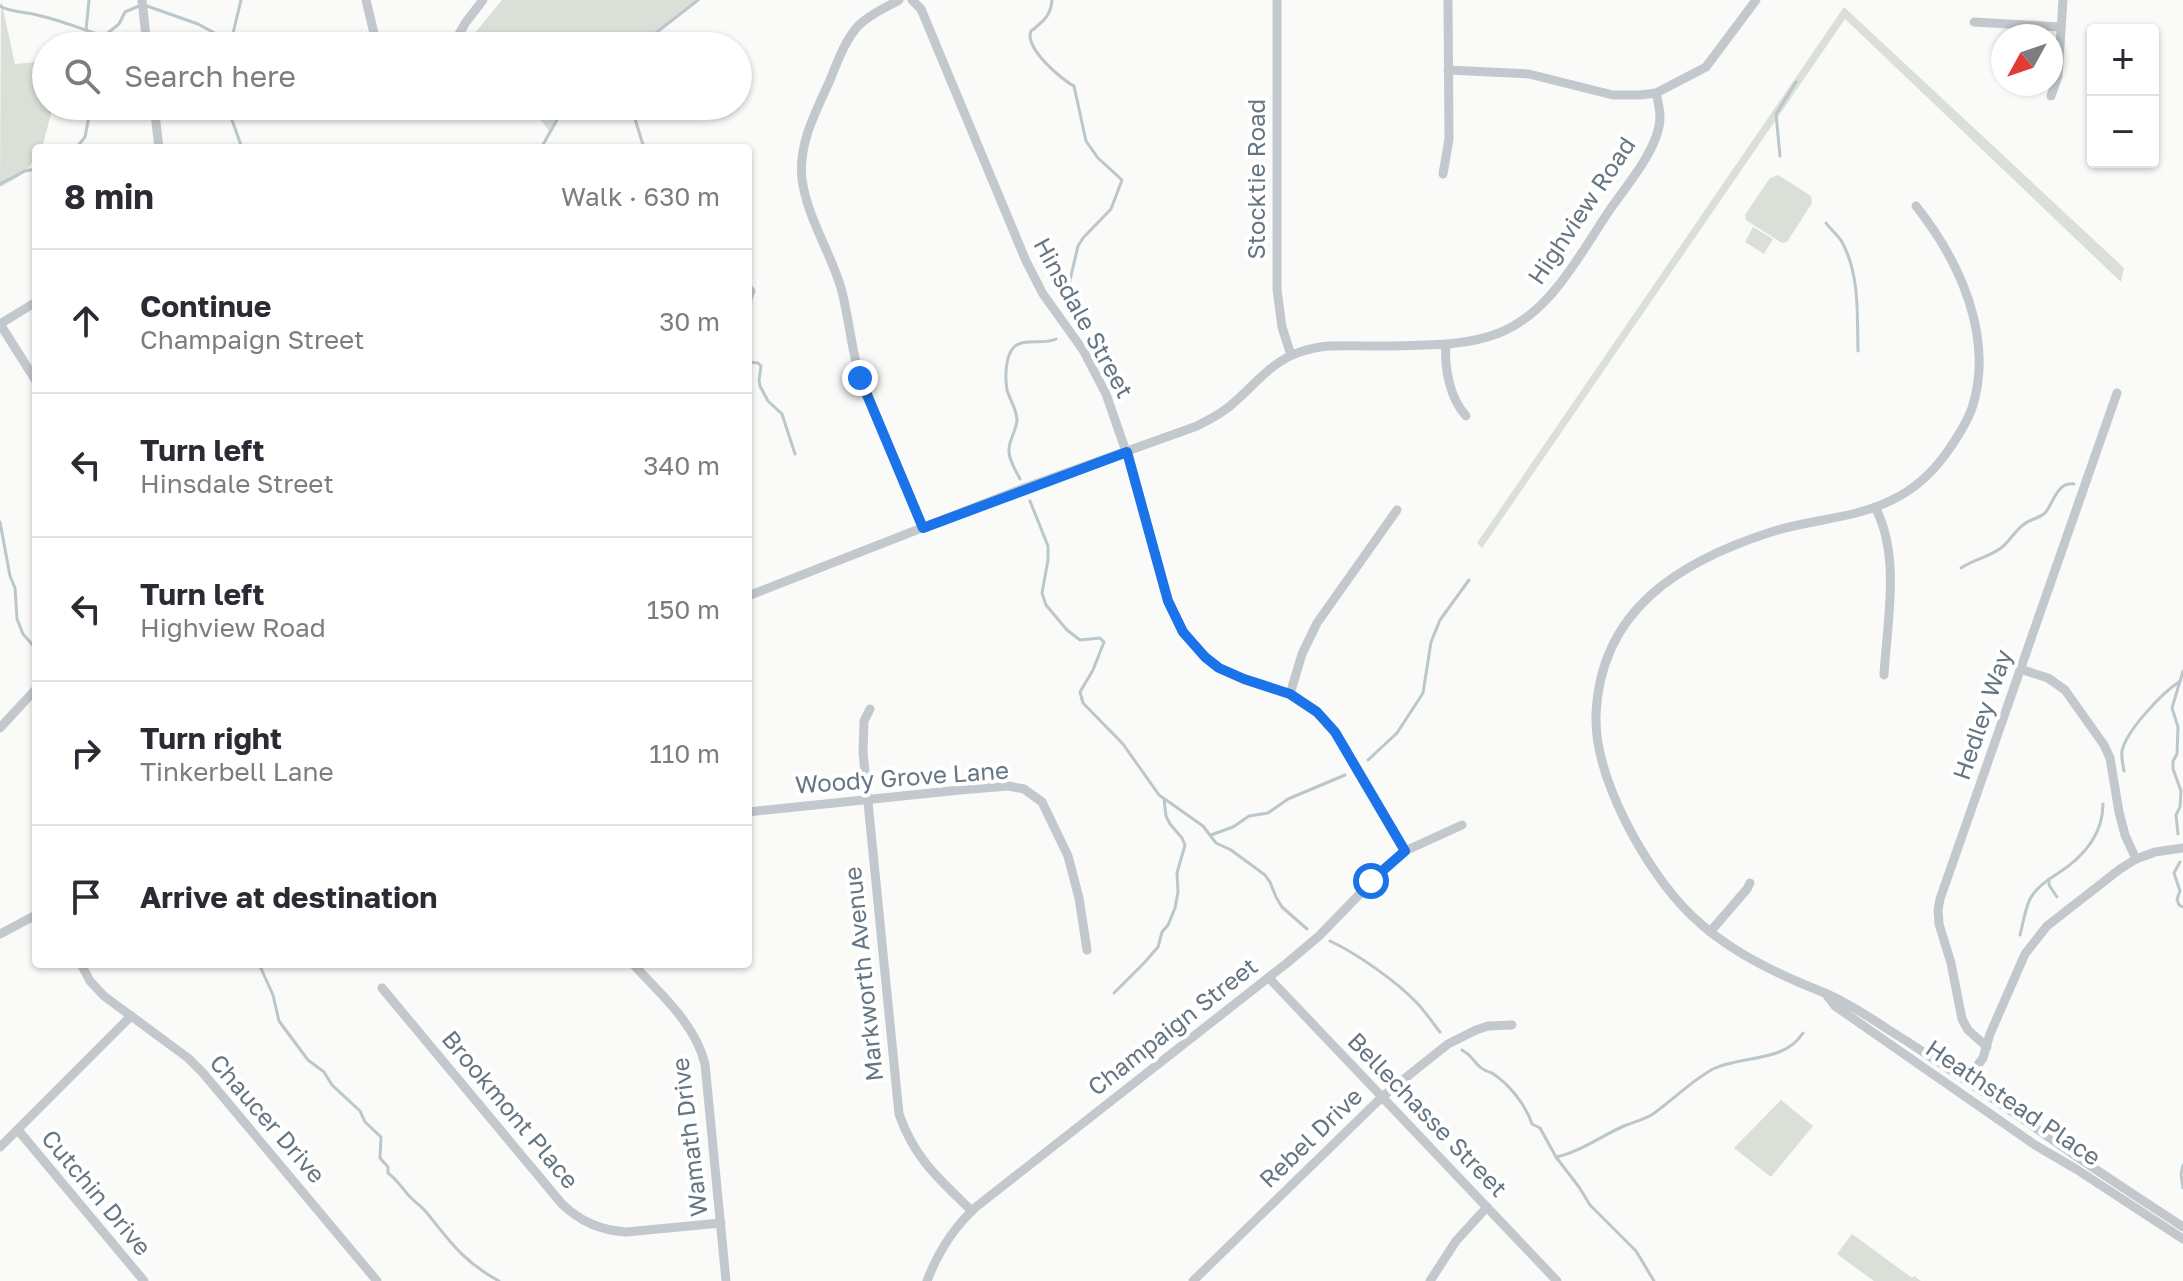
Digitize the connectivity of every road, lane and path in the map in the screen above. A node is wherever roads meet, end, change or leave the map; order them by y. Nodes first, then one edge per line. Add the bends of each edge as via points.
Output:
1 (142, 0) edge
2 (366, 0) edge
3 (483, 0) edge
4 (899, 0) edge
5 (912, 0) edge
6 (1277, 0) edge
7 (1448, 0) edge
8 (1756, 0) edge
9 (2063, 0) edge
10 (1974, 22) dead end
11 (2009, 24) edge
12 (2061, 24) edge
13 (146, 32) edge
14 (374, 32) edge
15 (460, 32) edge
16 (1448, 70) junction
17 (1656, 93) junction
18 (156, 120) edge
19 (159, 144) edge
20 (1443, 174) dead end
21 (1916, 206) dead end
22 (32, 304) edge
23 (0, 324) edge
24 (1446, 344) junction
25 (1291, 355) junction
26 (32, 375) edge
27 (2117, 393) dead end
28 (1466, 416) dead end
29 (1127, 452) junction
30 (1875, 507) junction
31 (1397, 510) dead end
32 (923, 528) junction
33 (752, 594) edge
34 (2020, 669) junction
35 (1884, 675) dead end
36 (32, 693) edge
37 (1290, 694) junction
38 (870, 709) dead end
39 (0, 728) edge
40 (867, 798) junction
41 (752, 812) edge
42 (1462, 825) dead end
43 (2183, 848) edge
44 (1405, 851) junction
45 (2136, 859) junction
46 (1750, 883) dead end
47 (32, 917) edge
48 (1710, 932) junction
49 (0, 934) edge
50 (1087, 950) dead end
51 (83, 968) edge
52 (637, 968) edge
53 (1269, 978) junction
54 (382, 988) dead end
55 (1826, 994) junction
56 (131, 1016) junction
57 (1512, 1025) dead end
58 (1987, 1047) junction
59 (1967, 1080) junction
60 (1382, 1097) junction
61 (18, 1130) junction
62 (0, 1147) edge
63 (1487, 1207) junction
64 (972, 1211) junction
65 (721, 1223) junction
66 (2183, 1227) edge
67 (2183, 1239) edge
68 (144, 1281) edge
69 (377, 1281) edge
70 (726, 1281) edge
71 (927, 1281) edge
72 (1193, 1281) edge
73 (1430, 1281) edge
74 (1557, 1281) edge

1 - 13 street
2 - 14 street
3 - 15 street
4 - 32 street via 872,14 849,38 808,128 801,165 805,196 842,291 860,378
5 - 29 street, Hinsdale Street via 921,9 1026,261 1094,369
6 - 25 street, Stocktie Road via 1277,290
7 - 16 street
8 - 17 street via 1706,67
9 - 12 street
10 - 11 street
16 - 17 street via 1529,74 1613,95
16 - 20 street via 1449,139
17 - 24 street, Highview Road via 1660,118 1648,153 1552,294 1514,327
18 - 19 street
21 - 30 street, Heathstead Place via 1955,268 1975,322 1975,396 1965,424 1935,468 1905,493
22 - 23 street
23 - 26 street
24 - 25 street, Highview Road via 1339,345
24 - 28 street via 1449,380
25 - 29 street, Highview Road via 1215,417
27 - 34 street, Hedley Way
29 - 32 street, Highview Road
29 - 37 street, Hinsdale Street via 1168,601 1183,632 1219,668
30 - 35 street via 1890,557
30 - 48 street, Heathstead Place via 1772,531 1683,569 1642,603 1609,652 1596,712 1604,771 1653,868
31 - 37 street via 1317,623
32 - 33 street, Highview Road
34 - 45 street via 2065,690 2104,745 2125,835
34 - 58 street, Hedley Way via 1938,910 1962,1019
36 - 39 street
37 - 44 street, Hinsdale Street via 1330,725
38 - 40 street, Markworth Avenue via 862,732
40 - 41 street, Woody Grove Lane
40 - 50 street, Woody Grove Lane via 1008,786 1034,795 1068,856
40 - 64 street, Markworth Avenue via 899,1114 917,1154
42 - 44 street, Champaign Street
43 - 45 street
44 - 53 street, Champaign Street
45 - 58 street via 2035,939
46 - 48 street
47 - 49 street
48 - 55 street, Heathstead Place via 1753,961
51 - 56 street, Chaucer Drive via 94,986
52 - 65 street, Wamath Drive via 691,1028 701,1048
53 - 60 street, Bellechasse Street
53 - 64 street, Champaign Street
54 - 65 street, Brookmont Place via 573,1215 597,1228 626,1232
55 - 59 street, Heathstead Place
55 - 67 street, Heathstead Place via 1835,1006 2035,1145
56 - 61 street
56 - 69 street, Chaucer Drive via 203,1073
57 - 60 street, Rebel Drive via 1488,1026 1458,1038
58 - 59 street
59 - 66 street, Heathstead Place
60 - 63 street, Bellechasse Street
60 - 72 street, Rebel Drive
61 - 62 street
61 - 68 street, Cutchin Drive
63 - 73 street
63 - 74 street, Bellechasse Street
64 - 71 street, Champaign Street via 945,1243
65 - 70 street, Wamath Drive

